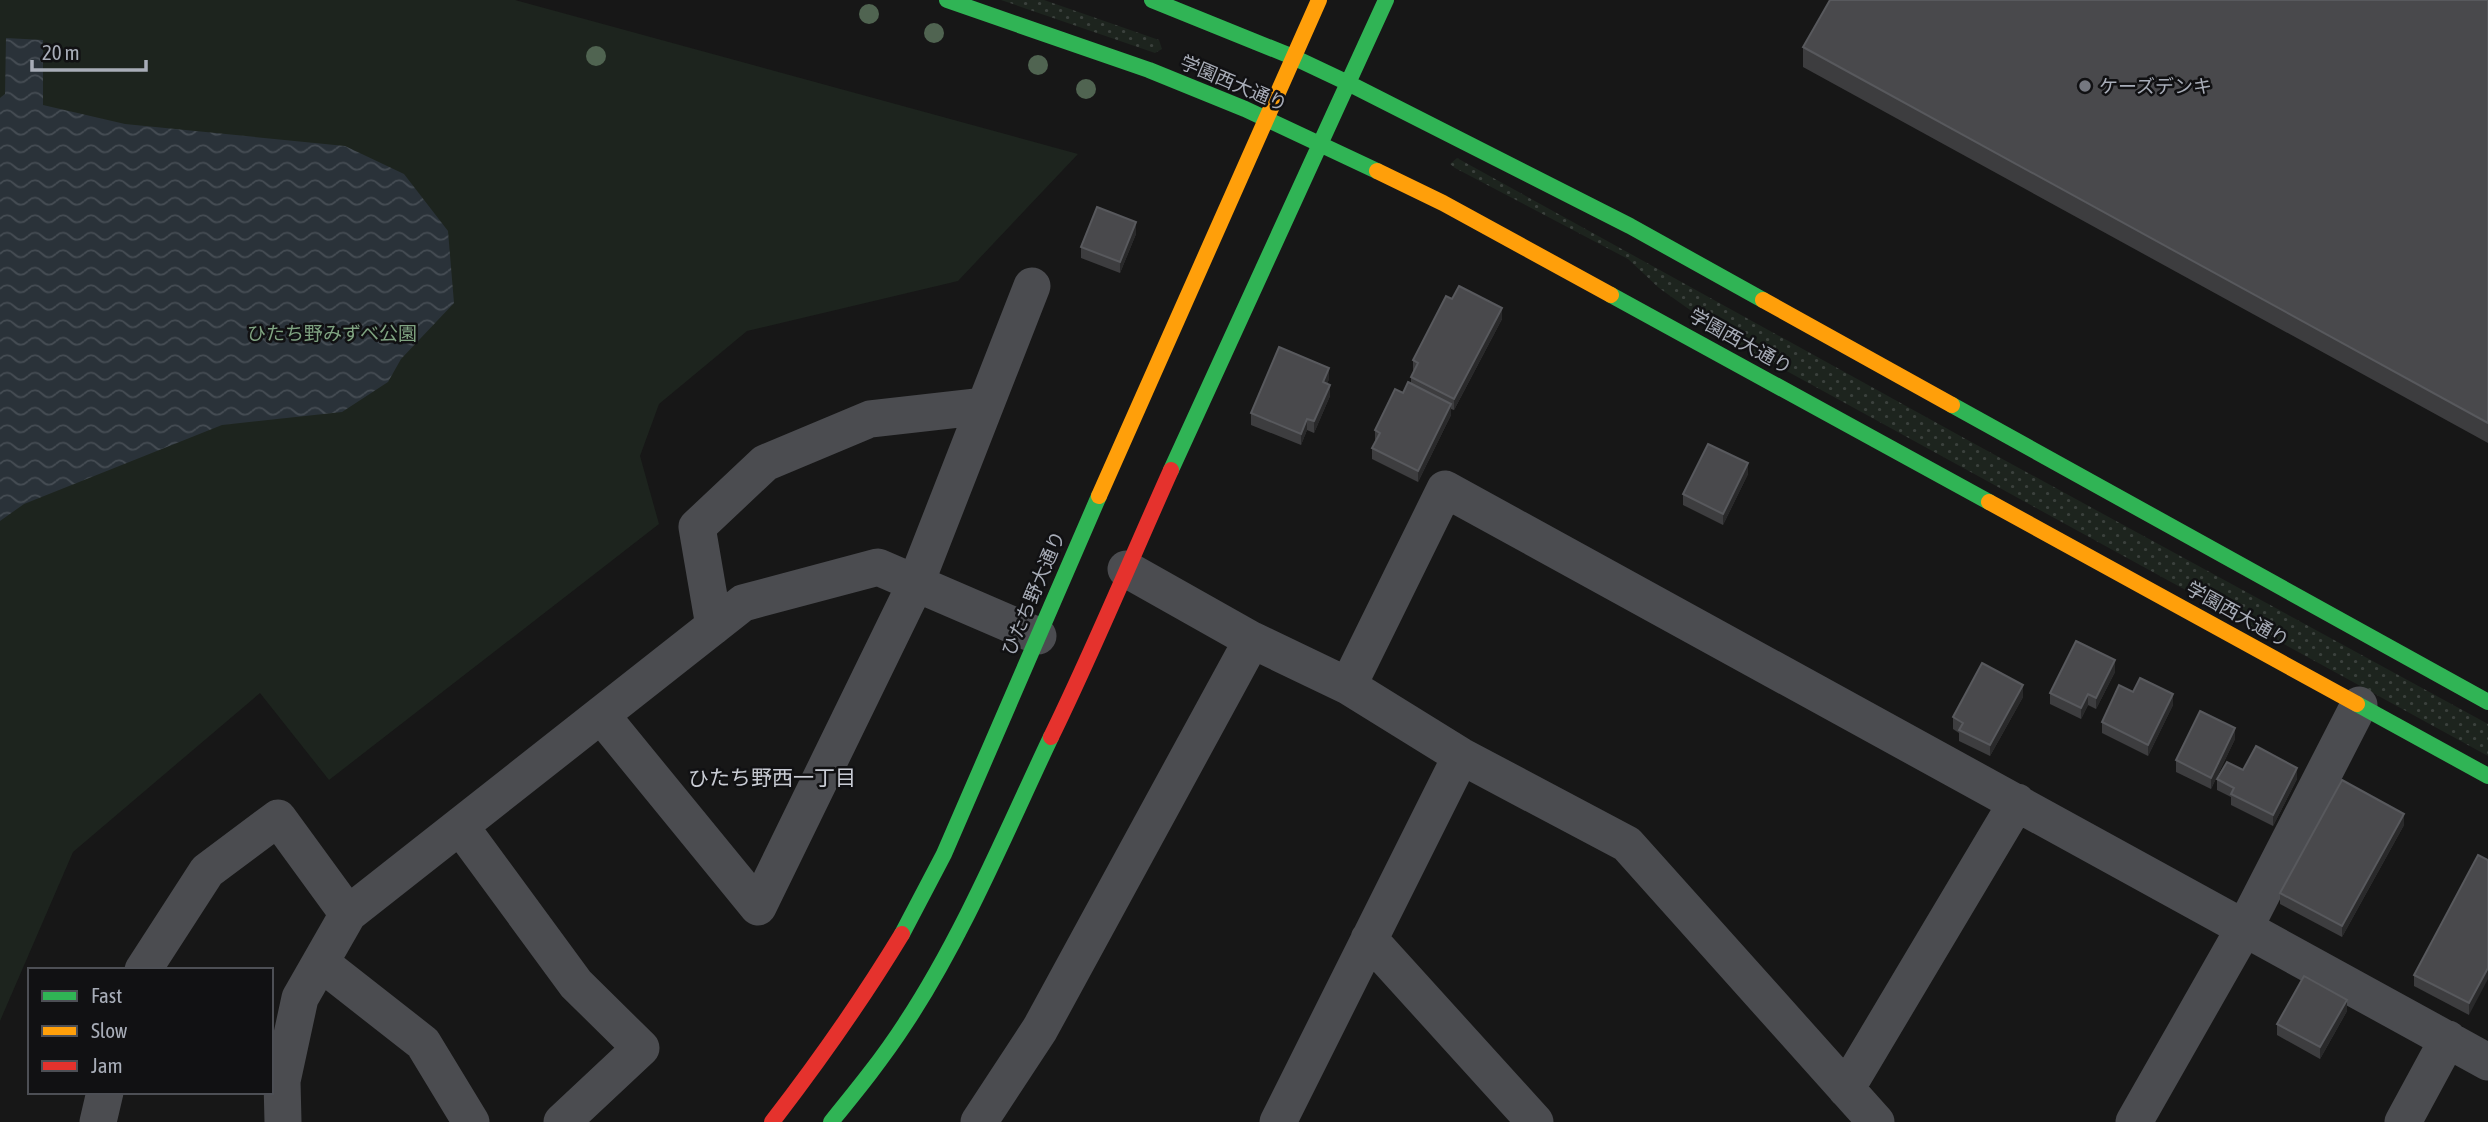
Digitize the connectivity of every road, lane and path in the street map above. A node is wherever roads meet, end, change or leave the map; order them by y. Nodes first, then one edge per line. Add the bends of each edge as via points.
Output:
1 (947, 0) edge
2 (1152, 0) edge
3 (1319, 0) edge
4 (1386, 0) edge
5 (1293, 57) junction
6 (1348, 83) junction
7 (1265, 119) junction
8 (1320, 144) junction
9 (1032, 286) dead end
10 (985, 406) junction
11 (1126, 569) junction
12 (915, 585) junction
13 (714, 626) junction
14 (1038, 636) junction
15 (1252, 640) junction
16 (1348, 686) junction
17 (2488, 702) edge
18 (2359, 705) junction
19 (601, 715) junction
20 (1461, 756) junction
21 (2488, 776) edge
22 (2017, 802) junction
23 (460, 825) junction
24 (348, 914) junction
25 (2245, 927) junction
26 (1369, 939) junction
27 (321, 962) junction
28 (145, 968) edge
29 (2448, 1040) junction
30 (2488, 1062) edge
31 (1846, 1089) junction
32 (105, 1094) edge
33 (1282, 1120) edge
34 (98, 1122) edge
35 (283, 1122) edge
36 (471, 1122) edge
37 (562, 1122) edge
38 (772, 1122) edge
39 (831, 1122) edge
40 (979, 1122) edge
41 (1535, 1122) edge
42 (1876, 1122) edge
43 (2134, 1122) edge
44 (2403, 1122) edge

1 - 7 main road, 学園西大通り via 1177,81
2 - 5 main road
3 - 5 main road, ひたち野大通り
4 - 6 main road
5 - 6 main road
5 - 7 main road, ひたち野大通り
6 - 8 main road
6 - 17 main road via 1630,226
7 - 8 main road, 学園西大通り
7 - 14 main road, ひたち野大通り
8 - 11 main road
8 - 18 main road, 学園西大通り via 1455,209
9 - 10 street
10 - 12 street
10 - 13 street via 870,419 765,463 697,527
11 - 15 street
11 - 39 main road via 1088,661 949,950 906,1023
12 - 13 street via 878,567 743,603
12 - 14 street
12 - 19 street via 758,907
13 - 19 street
14 - 38 main road, ひたち野大通り via 910,921 859,1004
15 - 16 street
15 - 40 street via 1040,1029
16 - 20 street
16 - 22 street via 1445,489
18 - 21 main road, 学園西大通り
18 - 25 street
19 - 23 street
20 - 26 street
20 - 31 street via 1627,844
22 - 25 street
22 - 31 street
23 - 24 street
23 - 37 street via 576,984 641,1048
24 - 27 street
24 - 28 street via 278,818 207,870
25 - 29 street
25 - 43 street
26 - 33 street
26 - 41 street
27 - 35 street via 300,998 282,1081
27 - 36 street via 423,1043
29 - 30 street
29 - 44 street
31 - 42 street
32 - 34 street

